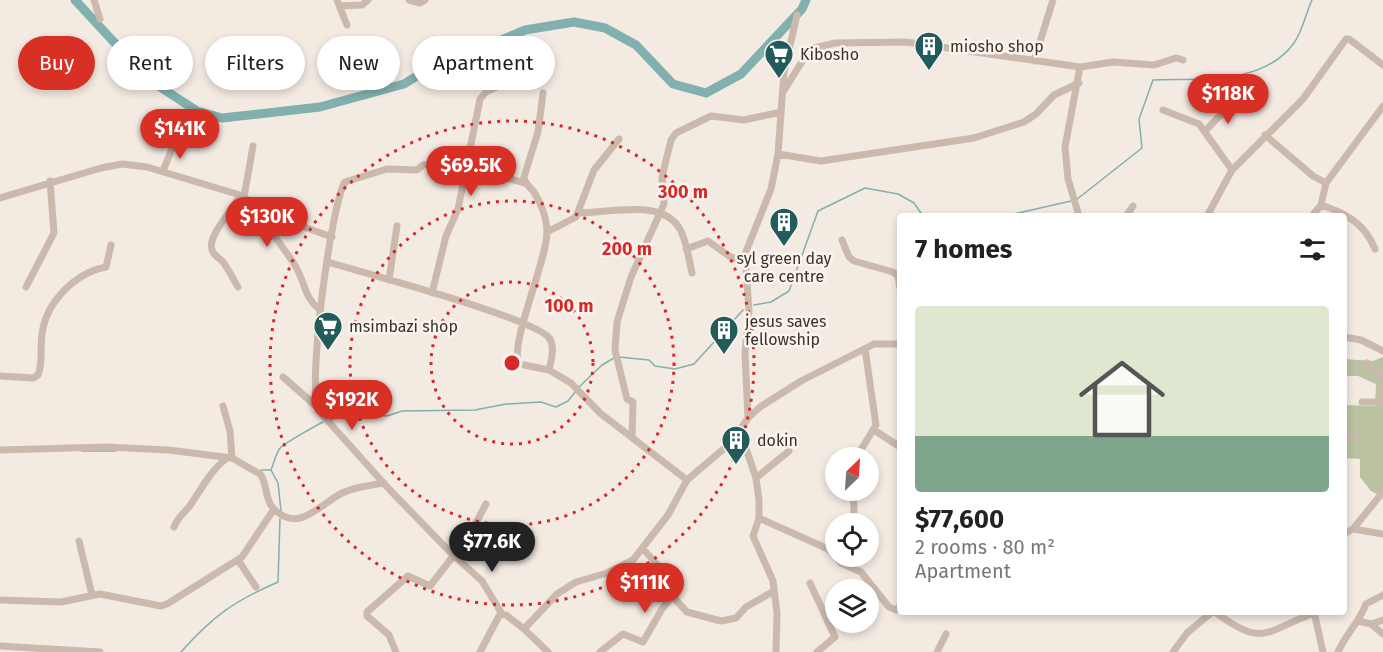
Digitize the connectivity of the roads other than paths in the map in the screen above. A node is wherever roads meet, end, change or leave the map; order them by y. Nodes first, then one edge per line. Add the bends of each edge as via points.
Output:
1 (94, 0) edge
2 (368, 0) edge
3 (409, 0) edge
4 (425, 0) edge
5 (1053, 0) edge
6 (338, 3) edge
7 (797, 15) dead end
8 (100, 19) dead end
9 (347, 25) dead end
10 (1183, 60) dead end
11 (1034, 61) junction
12 (1383, 65) edge
13 (1080, 67) junction
14 (1079, 83) junction
15 (490, 90) edge
16 (783, 92) junction
17 (543, 93) dead end
18 (1232, 103) dead end
19 (1383, 106) edge
20 (1163, 110) dead end
21 (781, 112) junction
22 (1206, 130) junction
23 (1265, 135) junction
24 (619, 139) dead end
25 (175, 141) dead end
26 (253, 146) dead end
27 (778, 154) junction
28 (465, 167) junction
29 (1232, 170) junction
30 (163, 171) junction
31 (50, 182) junction
32 (525, 183) junction
33 (1326, 183) junction
34 (242, 196) junction
35 (0, 198) edge
36 (1321, 205) junction
37 (1133, 206) dead end
38 (265, 211) junction
39 (579, 213) junction
40 (662, 213) junction
41 (1078, 213) edge
42 (1128, 213) edge
43 (1209, 213) edge
44 (1314, 213) edge
45 (1337, 213) edge
46 (1347, 218) edge
47 (397, 226) dead end
48 (547, 232) junction
49 (332, 237) junction
50 (843, 240) dead end
51 (111, 245) dead end
52 (686, 249) junction
53 (1375, 249) dead end
54 (327, 262) junction
55 (744, 262) junction
56 (692, 273) dead end
57 (897, 275) edge
58 (389, 280) junction
59 (26, 286) dead end
60 (238, 287) dead end
61 (432, 293) junction
62 (319, 309) junction
63 (523, 324) junction
64 (1347, 338) edge
65 (897, 344) edge
66 (865, 349) junction
67 (1383, 351) edge
68 (1367, 363) dead end
69 (549, 370) junction
70 (0, 376) edge
71 (283, 377) dead end
72 (1383, 378) edge
73 (1383, 387) edge
74 (1362, 402) dead end
75 (1383, 402) edge
76 (223, 406) dead end
77 (316, 406) junction
78 (748, 418) junction
79 (874, 430) junction
80 (740, 431) junction
81 (1356, 436) dead end
82 (632, 437) junction
83 (1347, 438) edge
84 (897, 445) edge
85 (863, 447) edge
86 (0, 450) edge
87 (789, 451) dead end
88 (229, 458) junction
89 (756, 478) junction
90 (687, 480) junction
91 (384, 483) junction
92 (1383, 492) edge
93 (486, 504) dead end
94 (274, 509) junction
95 (759, 518) junction
96 (174, 527) dead end
97 (1353, 529) junction
98 (1347, 532) edge
99 (1383, 534) edge
100 (79, 541) dead end
101 (825, 548) edge
102 (643, 549) junction
103 (453, 555) junction
104 (238, 560) junction
105 (849, 567) edge
106 (810, 583) dead end
107 (256, 587) dead end
108 (774, 591) junction
109 (92, 595) junction
110 (1383, 595) edge
111 (673, 597) junction
112 (0, 600) edge
113 (897, 609) edge
114 (502, 614) junction
115 (1209, 615) edge
116 (1218, 615) edge
117 (1309, 615) edge
118 (1314, 615) edge
119 (1383, 620) edge
120 (1358, 621) junction
121 (1371, 624) junction
122 (524, 629) junction
123 (946, 634) dead end
124 (1383, 634) edge
125 (0, 646) edge
126 (52, 650) edge
127 (100, 652) edge
128 (396, 652) edge
129 (480, 652) edge
130 (548, 652) edge
131 (600, 652) edge
132 (776, 652) edge
133 (817, 652) edge
134 (937, 652) edge
135 (1173, 652) edge
136 (1323, 652) edge
137 (1338, 652) edge

1 - 8 street
2 - 6 street via 362,5
3 - 4 street
5 - 11 street
6 - 9 street
7 - 16 street
10 - 13 street via 1176,58 1154,65 1113,62
11 - 13 street
11 - 16 street via 906,42 835,43 810,49
12 - 23 street via 1347,39 1303,99
13 - 14 street
14 - 27 street via 1054,94 1024,122 974,138 821,161
14 - 41 street via 1065,147 1068,179
15 - 28 street via 480,99
16 - 21 street
17 - 32 street via 537,139 524,172
18 - 22 street
19 - 33 street
20 - 22 street via 1194,120
21 - 27 street
21 - 40 street via 747,120 711,117 674,135 666,152 662,177
22 - 29 street
23 - 29 street
23 - 33 street
24 - 39 street via 594,171
25 - 30 street
26 - 34 street
27 - 55 street via 771,189 747,245
28 - 32 street
28 - 49 street via 436,164 417,170 387,169 345,182
28 - 61 street via 458,209 446,236
29 - 43 street
30 - 31 street via 122,164
30 - 34 street
31 - 35 street
31 - 59 street via 54,233
32 - 48 street via 541,205
33 - 36 street
34 - 38 street
34 - 60 street via 213,235 211,244 213,253
36 - 44 street
36 - 45 street
37 - 42 street
38 - 49 street
38 - 62 street via 272,233 295,266 309,300
39 - 40 street
39 - 48 street
40 - 52 street via 678,226
40 - 82 street via 627,286 617,322 615,350 627,399 633,402
46 - 53 street via 1364,227
47 - 58 street
48 - 63 street via 544,256
49 - 54 street
50 - 57 street via 854,261
51 - 70 street via 106,267 83,277 51,305 42,334 38,375
52 - 55 street via 708,241
52 - 56 street
54 - 58 street
54 - 62 street
55 - 78 street via 749,311 745,352
58 - 61 street
61 - 63 street via 474,304
62 - 77 street
63 - 69 street via 550,338
63 - 69 street via 516,358 519,364
64 - 67 street
65 - 66 street via 879,343
66 - 78 street via 780,393
66 - 79 street via 876,418
68 - 72 street
69 - 82 street via 571,383 600,413
71 - 77 street
73 - 75 street
74 - 75 street
76 - 88 street via 230,431
77 - 91 street
78 - 80 street
79 - 84 street
79 - 85 street
80 - 89 street
80 - 90 street
81 - 83 street
82 - 90 street
86 - 88 street via 106,447
87 - 89 street
88 - 94 street via 260,474
88 - 96 street via 199,489
89 - 95 street
90 - 102 street
91 - 94 street via 344,492 306,518 281,515
91 - 103 street
92 - 97 street
93 - 103 street
94 - 104 street
95 - 101 street
95 - 108 street via 753,536 767,564
97 - 98 street
97 - 99 street
100 - 109 street
102 - 111 street via 667,575 674,589
102 - 122 street via 623,566 576,582 557,594
103 - 114 street via 482,581
103 - 128 street via 430,586 412,577 403,578 367,612 392,638
104 - 107 street
104 - 109 street via 161,606
105 - 113 street via 871,582 889,607
106 - 133 street via 835,637
108 - 111 street via 746,607 736,618 721,621 687,612
108 - 132 street
109 - 112 street via 61,602
110 - 120 street via 1366,604
111 - 131 street via 643,642 623,634
114 - 122 street
114 - 129 street
115 - 135 street via 1187,633
116 - 117 street via 1242,631 1258,635
118 - 136 street
119 - 121 street
120 - 121 street
120 - 137 street
121 - 124 street
122 - 130 street
123 - 134 street
125 - 126 street
126 - 127 street

